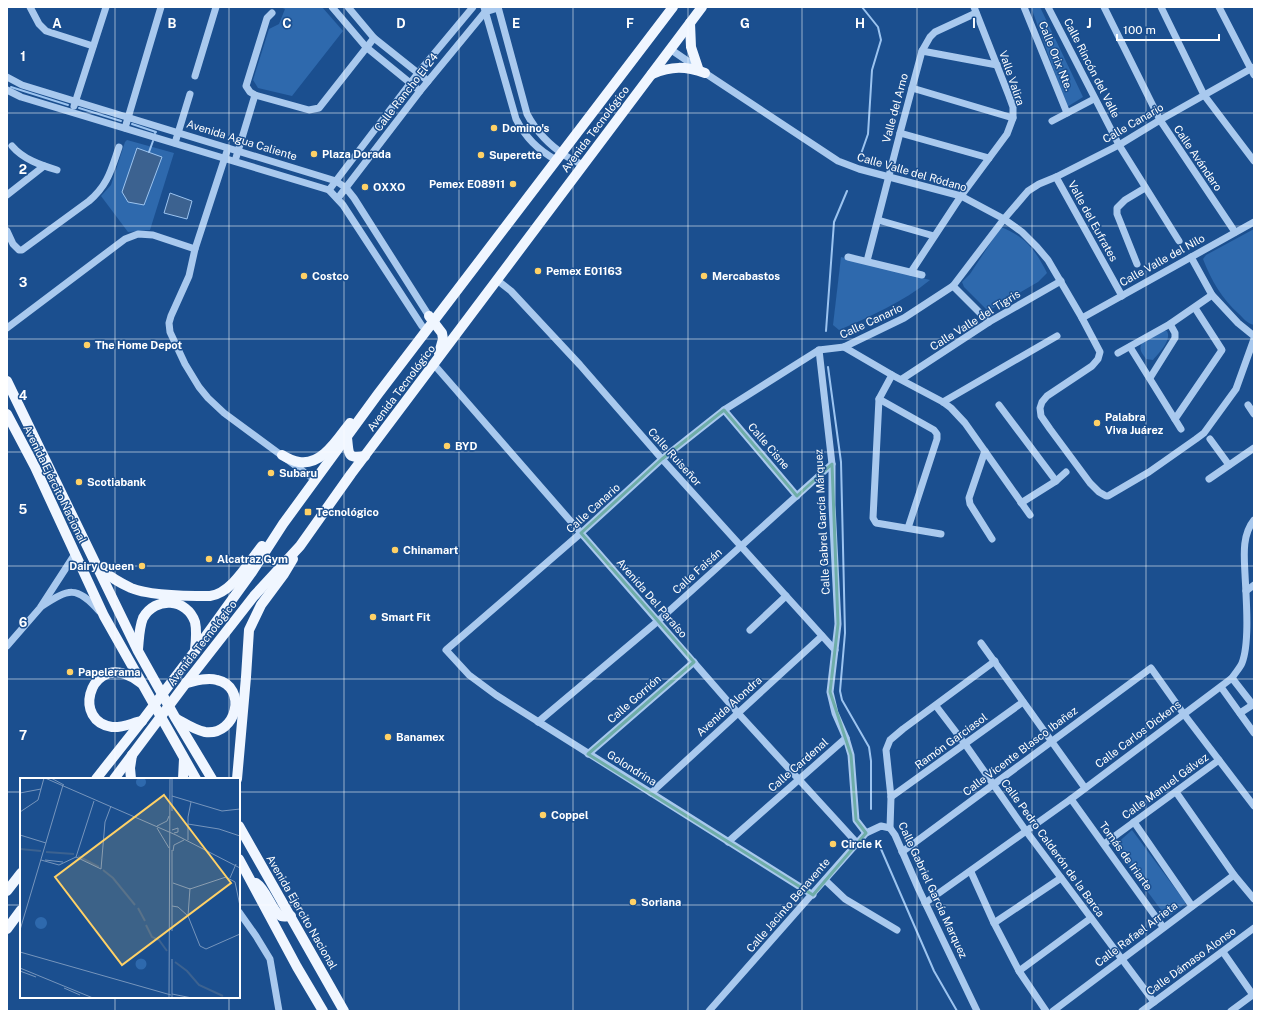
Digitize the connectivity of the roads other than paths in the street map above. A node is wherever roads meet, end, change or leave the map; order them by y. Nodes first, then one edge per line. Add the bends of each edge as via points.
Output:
1 (30, 7) edge
2 (106, 7) edge
3 (161, 7) edge
4 (216, 7) edge
5 (332, 7) edge
6 (348, 7) edge
7 (473, 7) edge
8 (673, 7) edge
9 (702, 7) edge
10 (1024, 7) edge
11 (1048, 7) edge
12 (1104, 7) edge
13 (1161, 7) edge
14 (1219, 7) edge
15 (498, 8) edge
16 (485, 10) edge
17 (975, 10) edge
18 (272, 13) dead end
19 (690, 23) junction
20 (374, 38) junction
21 (93, 46) junction
22 (366, 47) junction
23 (670, 49) junction
24 (922, 51) junction
25 (996, 65) junction
26 (702, 71) junction
27 (1253, 71) edge
28 (418, 73) junction
29 (652, 74) junction
30 (195, 76) dead end
31 (8, 80) edge
32 (428, 81) junction
33 (411, 83) junction
34 (912, 88) junction
35 (7, 90) edge
36 (420, 91) junction
37 (190, 94) dead end
38 (255, 95) junction
39 (1204, 95) junction
40 (1094, 99) junction
41 (75, 101) junction
42 (72, 112) junction
43 (1067, 113) junction
44 (128, 117) junction
45 (1013, 118) junction
46 (1160, 120) junction
47 (1052, 121) dead end
48 (125, 128) junction
49 (178, 132) junction
50 (900, 133) junction
51 (175, 143) junction
52 (1119, 145) junction
53 (12, 146) dead end
54 (119, 147) dead end
55 (228, 148) junction
56 (238, 151) junction
57 (559, 156) junction
58 (225, 158) junction
59 (989, 158) junction
60 (235, 161) junction
61 (1254, 161) edge
62 (583, 165) junction
63 (44, 166) junction
64 (57, 170) dead end
65 (889, 176) junction
66 (1056, 177) junction
67 (336, 180) junction
68 (346, 188) junction
69 (1145, 188) junction
70 (329, 190) junction
71 (7, 195) edge
72 (961, 196) junction
73 (338, 198) junction
74 (1004, 219) junction
75 (878, 220) junction
76 (1254, 222) edge
77 (7, 231) edge
78 (1235, 232) junction
79 (934, 236) junction
80 (1179, 241) dead end
81 (195, 249) junction
82 (387, 251) junction
83 (848, 257) dead end
84 (1191, 257) junction
85 (377, 258) junction
86 (867, 261) junction
87 (1138, 264) dead end
88 (911, 272) junction
89 (922, 275) dead end
90 (497, 280) junction
91 (1061, 281) junction
92 (953, 286) junction
93 (1212, 295) junction
94 (1122, 296) junction
95 (1196, 308) junction
96 (1082, 318) junction
97 (431, 319) junction
98 (989, 322) junction
99 (1170, 324) junction
100 (7, 328) edge
101 (426, 330) junction
102 (1057, 336) dead end
103 (1254, 338) edge
104 (844, 347) junction
105 (1130, 347) junction
106 (819, 350) junction
107 (1118, 353) dead end
108 (435, 362) junction
109 (892, 375) junction
110 (1150, 378) junction
111 (902, 379) junction
112 (7, 381) edge
113 (378, 394) junction
114 (879, 399) junction
115 (943, 402) junction
116 (999, 405) dead end
117 (1248, 406) dead end
118 (724, 410) junction
119 (7, 414) edge
120 (1254, 414) edge
121 (1175, 419) junction
122 (1181, 428) dead end
123 (347, 438) junction
124 (1210, 439) dead end
125 (1254, 448) edge
126 (984, 451) junction
127 (282, 455) junction
128 (365, 456) junction
129 (662, 459) junction
130 (832, 464) junction
131 (1229, 465) junction
132 (1066, 472) dead end
133 (315, 480) junction
134 (1209, 480) dead end
135 (1056, 481) junction
136 (797, 496) junction
137 (1021, 504) junction
138 (1030, 515) dead end
139 (1254, 520) edge
140 (282, 524) junction
141 (908, 528) junction
142 (581, 534) junction
143 (941, 534) dead end
144 (992, 539) dead end
145 (300, 546) junction
146 (741, 547) junction
147 (75, 554) junction
148 (96, 565) junction
149 (1254, 585) edge
150 (1246, 591) junction
151 (786, 596) junction
152 (40, 608) junction
153 (104, 616) junction
154 (658, 621) junction
155 (750, 630) dead end
156 (822, 636) junction
157 (981, 643) dead end
158 (7, 646) edge
159 (446, 650) joint
160 (835, 650) junction
161 (138, 651) junction
162 (195, 651) junction
163 (995, 661) junction
164 (694, 662) junction
165 (1232, 678) junction
166 (142, 683) junction
167 (186, 683) junction
168 (1221, 687) junction
169 (1023, 702) junction
170 (1254, 705) edge
171 (936, 706) junction
172 (738, 713) junction
173 (1240, 713) junction
174 (1183, 714) junction
175 (176, 719) junction
176 (142, 721) junction
177 (538, 722) junction
178 (1254, 733) edge
179 (846, 738) junction
180 (1052, 741) junction
181 (965, 744) junction
182 (588, 754) junction
183 (132, 755) junction
184 (183, 755) junction
185 (1219, 760) junction
186 (97, 778) edge
187 (115, 778) edge
188 (132, 778) edge
189 (183, 778) edge
190 (195, 778) edge
191 (211, 778) edge
192 (237, 778) edge
193 (798, 779) junction
194 (994, 785) junction
195 (1085, 788) junction
196 (1176, 792) junction
197 (651, 793) junction
198 (891, 798) junction
199 (1071, 799) junction
200 (1254, 806) edge
201 (1134, 822) junction
202 (240, 828) edge
203 (890, 828) junction
204 (1026, 831) junction
205 (866, 833) junction
206 (728, 842) junction
207 (857, 843) junction
208 (1104, 844) junction
209 (902, 852) junction
210 (240, 861) edge
211 (971, 872) junction
212 (20, 874) edge
213 (1234, 875) junction
214 (250, 878) junction
215 (1060, 878) junction
216 (825, 880) junction
217 (7, 891) edge
218 (813, 895) junction
219 (1254, 899) edge
220 (925, 903) junction
221 (1192, 906) junction
222 (20, 911) edge
223 (240, 913) edge
224 (290, 916) junction
225 (1091, 918) junction
226 (994, 923) junction
227 (1163, 927) junction
228 (1254, 928) edge
229 (7, 929) edge
230 (897, 930) dead end
231 (1223, 952) junction
232 (1122, 959) junction
233 (1019, 971) junction
234 (1254, 994) edge
235 (1154, 1002) junction
236 (712, 1010) edge
237 (279, 1011) edge
238 (323, 1011) edge
239 (344, 1011) edge
240 (977, 1011) edge
241 (1046, 1011) edge
242 (1052, 1011) edge
243 (1142, 1011) edge
244 (1231, 1011) edge

1 - 21 street via 46,31
2 - 21 street
3 - 44 street
4 - 30 street
5 - 22 street
6 - 20 street
7 - 28 street, Calle Rancho El 24
8 - 57 main road, Avenida Tecnológico
9 - 19 main road, Avenida Tecnológico
10 - 43 street, Calle Orix Nte.
11 - 40 street, Calle Rincón del Valle
12 - 46 street, Calle Avándaro
13 - 39 street
14 - 27 street
15 - 16 street
15 - 57 street via 527,114
16 - 32 street, Calle Rancho El 24
16 - 57 street via 516,119 540,150
17 - 24 street, Valle del Arno via 935,32
17 - 25 street, Valle Valira
18 - 38 street via 268,18 246,84 248,90
19 - 23 main road, Avenida Tecnológico
19 - 26 main road via 691,47
20 - 22 street
20 - 28 street
21 - 41 street
22 - 33 street
22 - 38 street via 319,108 309,110
23 - 26 street, Calle Valle del Ródano
23 - 29 main road, Avenida Tecnológico
24 - 25 street
24 - 34 street, Valle del Arno
25 - 45 street, Valle Valira via 1013,107
26 - 29 main road via 684,67
26 - 65 street, Calle Valle del Ródano via 838,161
27 - 39 street, Calle Canario
28 - 32 street
28 - 33 street, Calle Rancho El 24
29 - 62 main road, Avenida Tecnológico
31 - 41 street, Avenida Agua Caliente
32 - 36 street, Calle Rancho El 24
33 - 36 street
33 - 67 street, Calle Rancho El 24
34 - 45 street
34 - 50 street, Valle del Arno
35 - 42 street, Avenida Agua Caliente via 21,97
36 - 68 street, Calle Rancho El 24
37 - 49 street
38 - 56 street
39 - 46 street, Calle Canario
39 - 61 street
40 - 43 street
40 - 52 street, Calle Rincón del Valle
41 - 42 street
41 - 44 street, Avenida Agua Caliente
42 - 48 street, Avenida Agua Caliente
43 - 47 street
44 - 48 street
44 - 49 street, Avenida Agua Caliente
45 - 59 street, Valle Valira via 1007,134
46 - 52 street, Calle Canario
46 - 78 street, Calle Avándaro
48 - 51 street, Avenida Agua Caliente
49 - 51 street
49 - 55 street, Avenida Agua Caliente
50 - 59 street
50 - 65 street, Valle del Arno
51 - 58 street, Avenida Agua Caliente
52 - 66 street, Calle Canario
52 - 69 street, Calle Rincón del Valle
53 - 63 street via 19,154
54 - 77 street via 98,194 20,250 15,248
55 - 56 street, Avenida Agua Caliente
55 - 58 street
56 - 60 street
56 - 67 street, Avenida Agua Caliente
57 - 62 street
57 - 97 main road, Avenida Tecnológico
58 - 60 street, Avenida Agua Caliente
58 - 81 street
59 - 72 street, Valle Valira
60 - 70 street, Avenida Agua Caliente
62 - 90 main road, Avenida Tecnológico
63 - 64 street
63 - 71 street
65 - 72 street, Calle Valle del Ródano
65 - 75 street, Valle del Arno
66 - 74 street, Calle Canario via 1028,191
66 - 94 street, Valle del Eufrates
67 - 68 street, Avenida Agua Caliente
67 - 70 street, Calle Rancho El 24
68 - 73 street, Calle Rancho El 24
68 - 82 street, Avenida Agua Caliente
69 - 80 street, Calle Rincón del Valle
69 - 87 street via 1125,200 1118,208 1117,214
70 - 73 street, Avenida Agua Caliente
72 - 74 street, Calle Valle del Ródano
72 - 79 street, Valle Valira
73 - 85 street, Avenida Agua Caliente
74 - 91 street, Calle Valle del Ródano via 1037,247
74 - 92 street, Calle Canario
75 - 79 street
75 - 86 street, Valle del Arno
76 - 78 street, Calle Valle del Nilo
78 - 84 street, Calle Valle del Nilo
79 - 88 street, Valle Valira
81 - 100 street via 153,235 138,234 125,239
81 - 127 street via 188,276 171,316 170,332 208,398 224,413
82 - 85 street
82 - 97 street, Avenida Agua Caliente
83 - 86 street
84 - 93 street
84 - 94 street, Calle Valle del Nilo
85 - 101 street, Avenida Agua Caliente
86 - 88 street
88 - 89 street
90 - 108 main road, Avenida Tecnológico
90 - 129 street, Calle Ruiseñor via 580,365
91 - 96 street, Calle Valle del Ródano
91 - 98 street, Calle Valle del Tigris
92 - 98 street
92 - 104 street, Calle Canario via 904,318
93 - 95 street
93 - 103 street
94 - 96 street, Calle Valle del Nilo
95 - 99 street
95 - 121 street via 1225,348
96 - 103 street, Calle Valle del Ródano via 1100,352 1096,363 1047,396 1040,408 1041,416 1090,483 1106,496 1149,472 1204,432 1236,389
97 - 101 main road, Avenida Tecnológico
97 - 108 main road via 442,333 443,339
98 - 111 street, Calle Valle del Tigris
99 - 105 street
99 - 110 street via 1176,338
101 - 113 main road, Avenida Tecnológico
102 - 115 street
104 - 106 street, Calle Canario
104 - 109 street
105 - 107 street
105 - 110 street
106 - 118 street, Calle Canario
106 - 130 street, Calle Gabrel García Márquez
108 - 128 main road, Avenida Tecnológico
108 - 142 street, Avenida Del Paraíso via 437,368
109 - 111 street
109 - 114 street
110 - 121 street
111 - 115 street
112 - 148 main road, Avenida Ejército Nacional
113 - 123 main road, Avenida Tecnológico
113 - 127 main road via 316,459 300,462
114 - 141 street via 874,518 876,523
114 - 141 street via 938,434
115 - 126 street via 958,415
116 - 135 street
117 - 120 street
118 - 129 street, Calle Canario
118 - 136 street, Calle Cisne
119 - 147 main road, Avenida Ejército Nacional via 35,467
121 - 122 street
123 - 128 main road via 351,456
123 - 133 main road, Avenida Tecnológico
124 - 131 street
125 - 131 street
126 - 137 street
126 - 144 street via 969,498 970,504
127 - 133 street
128 - 145 main road, Avenida Tecnológico
129 - 142 street, Calle Canario
129 - 146 street, Calle Ruiseñor
130 - 136 street, Calle Faisán
130 - 160 street, Calle Gabrel García Márquez via 838,624
131 - 134 street
132 - 135 street
133 - 140 main road, Avenida Tecnológico
135 - 137 street
136 - 146 street, Calle Faisán
137 - 138 street
139 - 150 street, Calle Carlos Dickens via 1249,528 1244,548
140 - 148 main road via 261,546 232,584 216,595 190,596 132,589
140 - 162 main road, Avenida Tecnológico via 252,572
141 - 143 street
142 - 154 street, Avenida Del Paraíso
142 - 159 street, Calle Canario
145 - 167 main road, Avenida Tecnológico via 254,596
145 - 192 main road via 291,564 261,605 249,630
146 - 151 street, Calle Ruiseñor
146 - 154 street, Calle Faisán
147 - 152 street
147 - 153 main road, Avenida Ejército Nacional
148 - 161 main road, Avenida Ejército Nacional
149 - 150 street
150 - 165 street, Calle Carlos Dickens via 1246,649 1242,663
151 - 155 street
151 - 156 street, Calle Ruiseñor
152 - 153 street via 66,592 74,592 90,600
152 - 158 street
153 - 166 main road, Avenida Ejército Nacional
154 - 164 street, Avenida Del Paraíso
154 - 177 street, Calle Faisán
156 - 160 street, Calle Ruiseñor
156 - 172 street, Avenida Alondra
157 - 163 street
159 - 177 street, Golondrina via 481,685
160 - 179 street, Calle Gabrel García Márquez via 830,692 835,713
161 - 162 main road via 144,618 155,606 163,603 183,607 193,617 196,632
161 - 175 main road, Avenida Ejército Nacional
162 - 176 main road, Avenida Tecnológico, bridge
163 - 169 street
163 - 171 street
164 - 172 street, Avenida Del Paraíso
164 - 182 street, Calle Gorrión
165 - 168 street, Calle Carlos Dickens
165 - 170 street
166 - 176 main road via 125,674 108,673 94,685 89,707 102,724 116,727
166 - 184 main road, Avenida Ejército Nacional
167 - 175 main road via 208,679 221,681 233,693 236,701 235,710 226,726 215,732 200,730
167 - 183 main road, Avenida Tecnológico, bridge
168 - 173 street
168 - 174 street, Calle Carlos Dickens
169 - 180 street
169 - 181 street, Ramón Garciasol
170 - 173 street
171 - 181 street, Calle Pedro Calderón de la Barca
171 - 198 street, Calle Gabriel García Marquez via 890,740 886,750
172 - 193 street, Avenida Del Paraíso
172 - 197 street, Avenida Alondra
173 - 178 street
174 - 180 street, Calle Vicente Blasco Ibañez via 1151,668
174 - 185 street
174 - 195 street, Calle Carlos Dickens
175 - 191 main road
176 - 186 main road, Avenida Tecnológico
177 - 182 street, Golondrina
179 - 193 street, Calle Cardenal
179 - 205 street via 851,755 856,820
180 - 194 street, Calle Vicente Blasco Ibañez
180 - 195 street
181 - 194 street, Calle Pedro Calderón de la Barca
181 - 198 street, Ramón Garciasol
182 - 197 street, Golondrina
183 - 187 main road, Avenida Tecnológico
183 - 188 main road
184 - 189 main road
184 - 190 main road
185 - 196 street, Calle Manuel Gálvez
185 - 200 street
193 - 206 street, Calle Cardenal
193 - 207 street, Avenida Del Paraíso
194 - 204 street, Calle Pedro Calderón de la Barca
194 - 209 street, Calle Vicente Blasco Ibañez
195 - 199 street, Calle Carlos Dickens
196 - 201 street, Calle Manuel Gálvez
196 - 213 street
197 - 206 street, Golondrina
198 - 203 street, Calle Gabriel García Marquez
199 - 204 street, Calle Carlos Dickens
199 - 208 street, Tomás de Iriarte
201 - 208 street, Calle Manuel Gálvez
201 - 221 street
202 - 224 main road, Avenida Ejercito Nacional
203 - 205 street, Calle Jacinto Benavente via 881,826
203 - 209 street, Calle Gabriel García Marquez
204 - 211 street, Calle Carlos Dickens
204 - 215 street, Calle Pedro Calderón de la Barca
205 - 207 street, Calle Jacinto Benavente
206 - 218 street, Golondrina
207 - 216 street, Calle Jacinto Benavente
208 - 227 street, Tomás de Iriarte
209 - 220 street, Calle Gabriel García Marquez
210 - 214 main road
211 - 220 street, Calle Carlos Dickens
211 - 226 street
212 - 217 main road
213 - 219 street
213 - 221 street, Calle Rafael Arrieta
214 - 224 main road via 262,888 277,913
214 - 238 main road
215 - 225 street, Calle Pedro Calderón de la Barca
215 - 226 street
216 - 218 street, Calle Jacinto Benavente
216 - 230 street via 845,899
218 - 236 street, Calle Jacinto Benavente
220 - 240 street, Calle Gabriel García Marquez
221 - 227 street, Calle Rafael Arrieta
222 - 229 main road
223 - 237 street via 270,959
224 - 239 main road, Avenida Ejercito Nacional
225 - 232 street, Calle Pedro Calderón de la Barca
225 - 233 street
226 - 233 street
227 - 232 street, Calle Rafael Arrieta
228 - 231 street, Calle Dámaso Alonso
231 - 234 street
231 - 235 street, Calle Dámaso Alonso
232 - 235 street, Calle Pedro Calderón de la Barca
232 - 242 street, Calle Rafael Arrieta
233 - 241 street
234 - 244 street
235 - 243 street, Calle Dámaso Alonso

